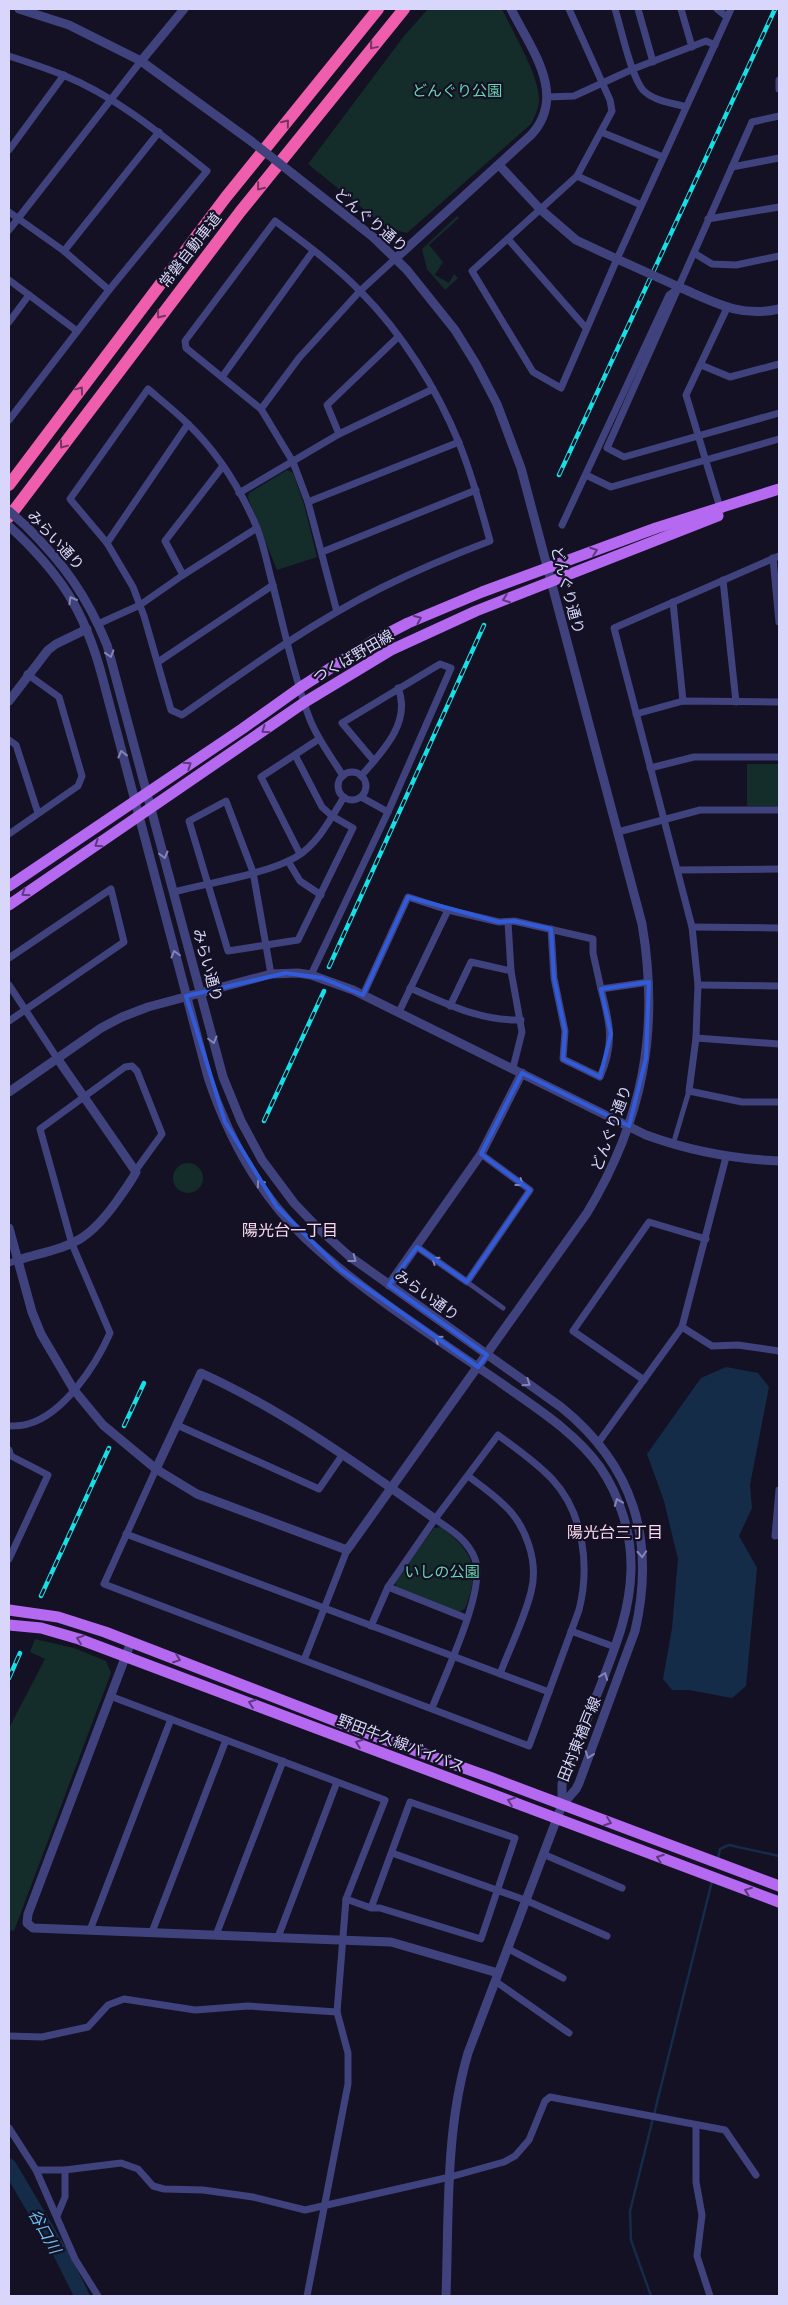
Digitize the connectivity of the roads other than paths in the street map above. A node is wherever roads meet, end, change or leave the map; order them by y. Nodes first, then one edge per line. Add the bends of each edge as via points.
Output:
1 (19, 9) edge
2 (184, 9) edge
3 (378, 9) edge
4 (404, 9) edge
5 (511, 9) edge
6 (569, 9) edge
7 (615, 9) edge
8 (638, 9) edge
9 (681, 9) edge
10 (717, 9) edge
11 (731, 9) edge
12 (727, 17) junction
13 (715, 45) junction
14 (692, 48) junction
15 (9, 56) edge
16 (142, 60) junction
17 (653, 62) junction
18 (633, 69) junction
19 (64, 75) junction
20 (779, 80) edge
21 (603, 84) junction
22 (779, 89) edge
23 (548, 97) junction
24 (112, 100) junction
25 (686, 107) junction
26 (779, 116) edge
27 (159, 132) junction
28 (601, 132) junction
29 (9, 150) edge
30 (663, 157) junction
31 (779, 158) edge
32 (499, 165) junction
33 (732, 167) junction
34 (577, 176) junction
35 (641, 205) junction
36 (779, 207) edge
37 (540, 209) junction
38 (9, 212) edge
39 (708, 219) junction
40 (18, 220) junction
41 (9, 230) edge
42 (508, 239) junction
43 (313, 250) junction
44 (64, 251) junction
45 (694, 253) junction
46 (779, 256) edge
47 (396, 258) junction
48 (617, 259) junction
49 (9, 280) edge
50 (679, 287) junction
51 (109, 290) junction
52 (360, 291) junction
53 (29, 295) junction
54 (727, 308) junction
55 (779, 309) edge
56 (9, 322) edge
57 (586, 328) junction
58 (77, 331) junction
59 (398, 337) junction
60 (779, 364) edge
61 (700, 365) junction
62 (222, 377) junction
63 (433, 389) junction
64 (261, 409) junction
65 (779, 413) edge
66 (9, 420) edge
67 (188, 424) junction
68 (339, 434) junction
69 (697, 435) junction
70 (779, 439) edge
71 (459, 442) junction
72 (705, 460) junction
73 (293, 462) junction
74 (223, 466) junction
75 (586, 475) junction
76 (9, 485) edge
77 (779, 489) edge
78 (476, 490) junction
79 (239, 493) junction
80 (308, 502) junction
81 (9, 511) edge
82 (721, 511) junction
83 (9, 517) edge
84 (562, 525) dead end
85 (9, 526) edge
86 (257, 528) junction
87 (107, 543) junction
88 (322, 552) junction
89 (776, 557) edge
90 (548, 568) junction
91 (183, 574) junction
92 (722, 580) junction
93 (552, 582) junction
94 (273, 585) junction
95 (673, 602) junction
96 (140, 605) junction
97 (337, 612) junction
98 (779, 622) edge
99 (98, 624) junction
100 (88, 630) junction
101 (288, 642) junction
102 (158, 662) junction
103 (28, 674) junction
104 (300, 687) junction
105 (398, 688) junction
106 (9, 701) edge
107 (683, 701) junction
108 (305, 702) junction
109 (736, 702) junction
110 (779, 702) edge
111 (636, 714) junction
112 (319, 739) junction
113 (9, 740) edge
114 (295, 755) junction
115 (779, 757) edge
116 (374, 761) junction
117 (650, 768) junction
118 (342, 776) junction
119 (361, 776) junction
120 (148, 792) junction
121 (344, 797) junction
122 (361, 797) junction
123 (134, 801) junction
124 (152, 808) junction
125 (779, 810) edge
126 (388, 812) junction
127 (38, 813) junction
128 (332, 816) junction
129 (138, 817) junction
130 (664, 819) junction
131 (618, 832) junction
132 (9, 834) edge
133 (300, 854) junction
134 (288, 861) junction
135 (779, 869) edge
136 (678, 870) junction
137 (253, 872) junction
138 (209, 883) junction
139 (9, 886) edge
140 (174, 892) junction
141 (321, 895) junction
142 (9, 905) edge
143 (448, 910) junction
144 (508, 922) junction
145 (692, 927) junction
146 (779, 928) edge
147 (551, 929) junction
148 (266, 943) junction
149 (9, 958) edge
150 (511, 971) junction
151 (271, 974) junction
152 (311, 975) junction
153 (649, 982) junction
154 (9, 985) edge
155 (698, 985) junction
156 (779, 986) edge
157 (410, 988) junction
158 (601, 989) junction
159 (201, 992) junction
160 (362, 995) junction
161 (186, 996) junction
162 (450, 1006) junction
163 (26, 1010) junction
164 (399, 1012) junction
165 (521, 1020) junction
166 (9, 1021) edge
167 (696, 1038) junction
168 (779, 1044) edge
169 (57, 1058) junction
170 (513, 1068) junction
171 (522, 1073) junction
172 (688, 1091) junction
173 (9, 1092) edge
174 (84, 1096) junction
175 (779, 1102) edge
176 (629, 1126) junction
177 (675, 1138) dead end
178 (481, 1154) junction
179 (726, 1157) junction
180 (779, 1161) edge
181 (136, 1170) junction
182 (9, 1228) edge
183 (706, 1239) junction
184 (72, 1244) junction
185 (417, 1247) junction
186 (13, 1261) edge
187 (467, 1282) junction
188 (389, 1285) junction
189 (503, 1308) dead end
190 (682, 1327) junction
191 (779, 1351) edge
192 (487, 1355) junction
193 (478, 1367) junction
194 (644, 1380) junction
195 (74, 1390) junction
196 (177, 1425) junction
197 (9, 1426) edge
198 (598, 1443) junction
199 (9, 1450) edge
200 (343, 1454) junction
201 (156, 1469) junction
202 (468, 1476) junction
203 (390, 1487) junction
204 (779, 1490) edge
205 (435, 1519) junction
206 (126, 1534) junction
207 (779, 1535) edge
208 (347, 1550) junction
209 (9, 1559) edge
210 (388, 1587) junction
211 (324, 1608) junction
212 (9, 1610) edge
213 (466, 1618) junction
214 (9, 1625) edge
215 (371, 1626) junction
216 (571, 1631) junction
217 (131, 1642) junction
218 (615, 1647) junction
219 (126, 1656) junction
220 (452, 1656) junction
221 (304, 1660) junction
222 (500, 1674) junction
223 (549, 1692) junction
224 (110, 1696) junction
225 (432, 1708) junction
226 (171, 1719) junction
227 (226, 1740) junction
228 (283, 1761) junction
229 (338, 1782) junction
230 (562, 1805) junction
231 (557, 1818) junction
232 (392, 1853) junction
233 (543, 1854) junction
234 (779, 1886) edge
235 (622, 1888) dead end
236 (497, 1890) junction
237 (346, 1899) junction
238 (526, 1900) junction
239 (779, 1902) edge
240 (371, 1908) junction
241 (90, 1930) junction
242 (152, 1932) junction
243 (216, 1935) junction
244 (607, 1936) dead end
245 (278, 1937) junction
246 (341, 1940) junction
247 (507, 1948) junction
248 (496, 1977) junction
249 (563, 1978) dead end
250 (337, 2012) junction
251 (569, 2033) dead end
252 (9, 2036) edge
253 (696, 2125) junction
254 (9, 2128) edge
255 (36, 2170) junction
256 (66, 2170) junction
257 (756, 2175) dead end
258 (450, 2177) junction
259 (324, 2207) junction
260 (57, 2216) junction
261 (98, 2296) edge
262 (307, 2296) edge
263 (446, 2296) edge
264 (710, 2296) edge

1 - 16 street, どんぐり通り via 68,25
2 - 16 street
76 -> 3 highway, 常磐自動車道 via 226,197
4 -> 83 highway, 常磐自動車道 via 240,212
5 - 23 street via 546,79
6 - 21 street
7 - 18 street
8 - 17 street
9 - 14 street
10 - 12 street
11 - 12 street
12 - 13 street
13 - 14 street via 706,41
13 - 25 street
14 - 17 street
15 - 19 street
16 - 24 street
16 - 47 street, どんぐり通り, bridge via 251,141
17 - 18 street
18 - 21 street
18 - 25 street via 643,90 658,99
19 - 24 street
19 - 29 street
20 - 22 street
21 - 23 street via 574,96
21 - 28 street via 612,110
23 - 32 street via 541,123
24 - 27 street
24 - 40 street
25 - 30 street
26 - 33 street via 752,122
27 - 44 street
27 - 51 street via 207,170
28 - 30 street
28 - 34 street
30 - 35 street
31 - 33 street
32 - 37 street
32 - 47 street
33 - 39 street
34 - 35 street
34 - 37 street
35 - 48 street
36 - 39 street
37 - 42 street
37 - 48 street via 576,240
38 - 40 street
39 - 45 street
40 - 41 street
40 - 44 street
42 - 57 street
42 - 57 street via 472,271 533,372 560,388
43 - 52 street
43 - 62 street
43 - 62 street via 275,221 185,341 186,348
44 - 51 street
45 - 46 street via 712,264 736,265
45 - 50 street
47 - 52 street
47 - 90 street, どんぐり通り via 454,330 497,404 521,468
48 - 50 street, bridge
48 - 57 street
49 - 53 street
50 - 54 street
50 - 69 street via 607,448 624,457
50 - 75 street via 669,295
51 - 58 street
52 - 59 street
52 - 64 street via 299,358
53 - 56 street
53 - 58 street
54 - 55 street via 754,312
54 - 61 street
58 - 66 street
59 - 63 street
59 - 68 street via 327,405
60 - 61 street via 730,377
61 - 69 street via 686,395
62 - 64 street
63 - 68 street
63 - 71 street
64 - 73 street
65 - 69 street
67 - 74 street
67 - 87 street
67 - 87 street via 148,389 70,499
68 - 73 street
69 - 72 street
70 - 72 street
71 - 78 street
71 - 80 street
72 - 75 street via 610,488
72 - 82 street
73 - 79 street
73 - 80 street
74 - 79 street
74 - 91 street via 165,541
75 - 84 street
77 - 82 main road, つくば野田線
78 - 88 street
78 - 97 street via 490,541 424,567
79 - 86 street
80 - 88 street
81 - 99 street, みらい通り, bridge via 67,571
90 -> 82 main road, つくば野田線
82 - 93 main road, つくば野田線
100 -> 85 street, みらい通り via 54,573
86 - 91 street
86 - 94 street
87 - 96 street
88 - 97 street
89 - 92 street
89 - 98 street
90 - 93 street, どんぐり通り
104 -> 90 main road, つくば野田線 via 408,623
91 - 96 street
92 - 95 street
92 - 109 street
93 -> 108 main road, つくば野田線 via 414,639
93 - 131 street, どんぐり通り
94 - 101 street
94 - 102 street
95 - 107 street
95 - 111 street via 614,628
96 - 99 street
96 - 102 street
97 - 101 street
99 -> 120 street, みらい通り via 117,679
100 - 103 street via 56,644
123 -> 100 street, みらい通り
101 - 102 street via 182,715 171,710
101 - 104 street
103 - 106 street
103 - 127 street via 59,697 82,776 78,786
104 - 108 street
120 -> 104 main road, つくば野田線
105 - 116 street via 404,701 402,711 393,737
105 - 116 street via 342,723
105 - 126 street via 440,664 451,668
107 - 109 street
107 - 111 street
108 - 112 street
108 -> 124 main road, つくば野田線
109 - 110 street
111 - 117 street
112 - 114 street
112 - 118 street
113 - 127 street via 16,745
114 - 128 street via 322,807
114 - 133 street via 261,777
115 - 117 street via 694,757
116 - 119 street
117 - 130 street
118 - 119 street via 350,773
118 - 121 street via 338,789
119 - 122 street via 366,784
120 - 123 main road, つくば野田線
120 - 124 street, みらい通り
121 - 122 street via 352,800
121 - 128 street
122 - 126 street
123 - 129 street, みらい通り
123 - 139 main road, つくば野田線
124 - 129 main road, つくば野田線
124 -> 140 street, みらい通り
125 - 130 street via 700,810
126 - 152 street
127 - 132 street
128 - 133 street
128 - 141 street via 352,828
129 -> 142 main road, つくば野田線
161 -> 129 street, みらい通り
130 - 131 street
130 - 136 street
131 - 153 street, どんぐり通り via 642,924
133 - 134 street
134 - 137 street
134 - 141 street via 300,881
135 - 136 street
136 - 145 street
137 - 138 street
137 - 138 street via 226,800 189,821
137 - 148 street
138 - 140 street
138 - 148 street via 228,951
140 - 159 street, みらい通り
141 - 148 street via 298,940
143 - 144 street
143 - 157 street
143 - 160 street via 408,897
144 - 147 street
144 - 150 street
145 - 146 street
145 - 155 street
147 - 158 street via 593,939
147 - 158 street via 554,978 565,1031 563,1058 600,1077 607,1060 611,1034
148 - 151 street
149 - 163 street via 111,889 124,942
150 - 162 street via 471,962
150 - 165 street
151 - 152 street
151 - 159 street
152 - 160 street via 341,984
153 - 158 street
153 - 176 street, どんぐり通り via 646,1058
154 - 163 street
155 - 156 street
155 - 167 street
157 - 162 street
157 - 164 street
159 - 161 street
159 -> 188 street, みらい通り via 223,1077 262,1160 294,1203 318,1228
160 - 164 street
161 - 169 street via 122,1017
193 -> 161 street, みらい通り via 342,1270 307,1240 277,1207 257,1180 225,1122 208,1077
162 - 165 street via 491,1018
163 - 166 street
163 - 169 street
164 - 170 street
165 - 170 street
167 - 168 street
167 - 172 street
169 - 173 street
169 - 174 street
170 - 171 street
171 - 176 street
171 - 178 street
172 - 175 street via 742,1102
172 - 177 street
174 - 181 street
174 - 181 street via 125,1067 132,1066 137,1071 162,1134
174 - 184 street via 40,1129
176 - 179 street via 674,1145
176 - 192 street, どんぐり通り via 606,1182 587,1213
178 - 185 street
178 -> 187 street via 530,1190
179 - 180 street
179 - 183 street
181 - 184 street via 105,1217 86,1236
182 - 186 street
183 - 190 street
183 - 194 street via 649,1222 574,1331
184 - 186 street
184 - 195 street via 110,1333 92,1368
187 -> 185 street
185 - 188 street
186 - 195 street via 41,1334
187 - 189 street
188 - 192 street, みらい通り
190 - 191 street via 712,1346 738,1344
190 - 194 street
192 - 193 street, どんぐり通り
192 -> 198 street, 田村東楢戸線 via 583,1425
193 - 203 street, どんぐり通り
218 -> 193 street, 田村東楢戸線 via 627,1610 631,1568 626,1528 612,1487 595,1462 565,1431
194 - 198 street
195 - 197 street via 48,1415 28,1424
195 - 201 street via 103,1425
196 - 200 street via 319,1489
196 - 200 street via 201,1373 245,1393
196 - 201 street
198 -> 230 street, 田村東楢戸線 via 621,1477 632,1502 643,1551 643,1582 635,1631 576,1789
199 - 209 street via 11,1456 48,1475
200 - 203 street
201 - 206 street
201 - 208 street via 197,1494
202 - 205 street
202 - 216 street via 498,1436 530,1458 553,1480 574,1517 585,1565 584,1591
202 - 222 street via 505,1505 518,1522 532,1558 531,1593
203 - 205 street
203 - 208 street, どんぐり通り
204 - 207 street via 775,1536
205 - 210 street
205 - 213 street via 463,1539 476,1559 478,1583
206 - 211 street
206 - 221 street via 104,1584
208 - 211 street
210 - 213 street
210 - 215 street
211 - 215 street
211 - 221 street
212 - 217 main road, 野田牛久線バイパス via 69,1619
213 - 220 street
219 -> 214 main road, 野田牛久線バイパス via 60,1632
215 - 220 street
216 - 218 street
216 - 223 street
217 - 219 street
217 -> 230 main road, 野田牛久線バイパス
230 -> 218 street, 田村東楢戸線 via 562,1784
219 - 224 street
231 -> 219 main road, 野田牛久線バイパス
220 - 222 street
220 - 225 street
221 - 225 street
222 - 223 street
223 - 225 street via 529,1746
224 - 226 street
224 - 241 street via 27,1922 33,1928
226 - 227 street
226 - 241 street
227 - 228 street
227 - 242 street
228 - 229 street
228 - 243 street
229 - 237 street via 385,1800
229 - 245 street
230 - 231 street
230 -> 234 main road, 野田牛久線バイパス
231 - 233 street
239 -> 231 main road, 野田牛久線バイパス
232 - 236 street
232 - 236 street via 410,1802 515,1838
232 - 240 street
233 - 235 street
233 - 238 street
236 - 238 street
236 - 240 street via 481,1939
237 - 240 street
237 - 246 street
238 - 244 street
238 - 247 street
241 - 242 street
242 - 243 street
243 - 245 street
245 - 246 street
246 - 248 street via 391,1942
246 - 250 street
247 - 248 street
247 - 249 street
248 - 251 street
248 - 258 street via 461,2077 454,2114
250 - 252 street via 248,2006 195,2010 124,1998 108,2005 88,2027 42,2037
250 - 259 street via 348,2053 348,2084
253 - 257 street via 724,2130
253 - 258 street via 550,2097 545,2101 529,2140 515,2156
253 - 264 street via 696,2182 702,2215 697,2256
254 - 255 street
255 - 256 street
255 - 260 street
256 - 259 street via 121,2164 138,2169 154,2186 164,2189 254,2197 305,2210
256 - 260 street via 65,2197
258 - 259 street
258 - 263 street
259 - 262 street
260 - 261 street via 75,2258

